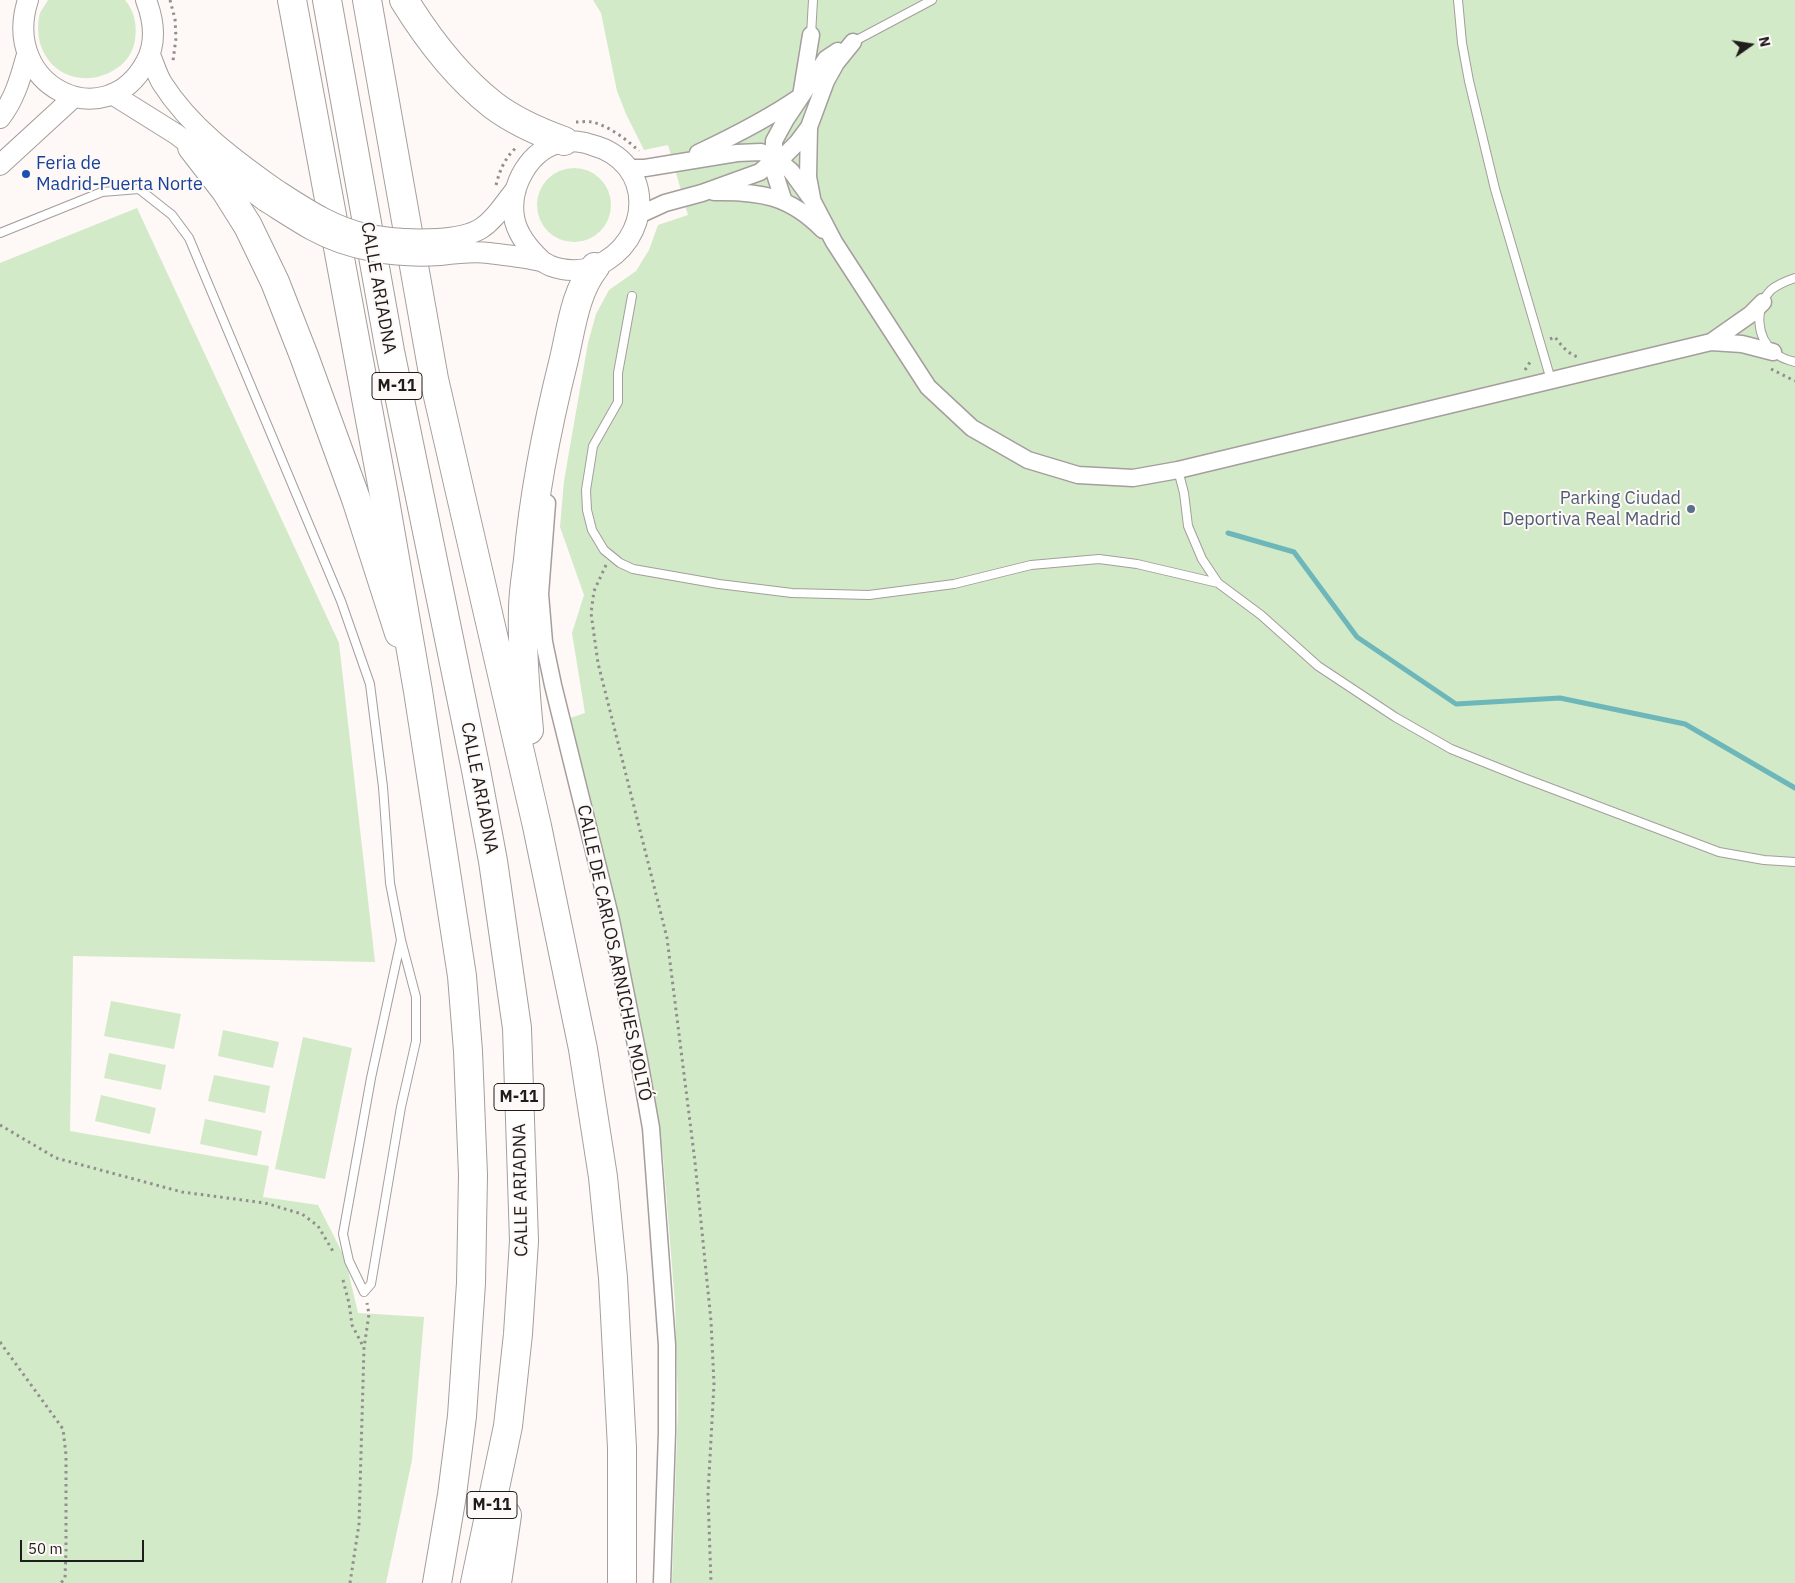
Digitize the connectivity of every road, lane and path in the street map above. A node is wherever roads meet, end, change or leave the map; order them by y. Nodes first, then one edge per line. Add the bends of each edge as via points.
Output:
1 (146, 0) edge
2 (170, 0) edge
3 (292, 0) edge
4 (327, 0) edge
5 (367, 0) edge
6 (404, 0) edge
7 (812, 0) edge
8 (932, 0) edge
9 (1458, 0) edge
10 (23, 5) edge
11 (811, 35) junction
12 (853, 42) junction
13 (150, 55) junction
14 (26, 58) junction
15 (826, 59) junction
16 (173, 64) dead end
17 (112, 94) junction
18 (801, 96) junction
19 (74, 97) junction
20 (0, 118) edge
21 (809, 126) junction
22 (564, 141) junction
23 (523, 142) dead end
24 (192, 148) junction
25 (776, 158) junction
26 (678, 162) junction
27 (0, 165) edge
28 (627, 168) junction
29 (516, 189) junction
30 (494, 192) dead end
31 (702, 193) junction
32 (270, 195) junction
33 (812, 200) junction
34 (784, 202) junction
35 (639, 215) junction
36 (0, 233) edge
37 (834, 242) junction
38 (439, 247) junction
39 (542, 261) junction
40 (594, 267) junction
41 (1795, 278) edge
42 (632, 296) dead end
43 (1763, 302) junction
44 (571, 329) junction
45 (1541, 342) junction
46 (1711, 342) junction
47 (1778, 355) junction
48 (1581, 358) dead end
49 (1795, 362) edge
50 (1795, 367) edge
51 (1522, 374) dead end
52 (1551, 380) junction
53 (1178, 470) junction
54 (611, 556) junction
55 (1218, 583) junction
56 (418, 691) junction
57 (537, 826) junction
58 (1795, 862) edge
59 (401, 940) junction
60 (0, 1125) edge
61 (338, 1259) dead end
62 (343, 1277) dead end
63 (364, 1292) junction
64 (0, 1342) edge
65 (364, 1348) junction
66 (508, 1426) junction
67 (65, 1578) junction
68 (62, 1583) edge
69 (66, 1583) edge
70 (350, 1583) edge
71 (437, 1583) edge
72 (476, 1583) edge
73 (498, 1583) edge
74 (622, 1583) edge
75 (662, 1583) edge
76 (711, 1583) edge

1 - 13 street via 152,15 154,35
2 - 16 path via 176,38
3 - 56 highway, CALLE ARIADNA / M-11
4 - 66 highway, CALLE ARIADNA / M-11 via 390,350 493,862 517,1028 524,1241
5 - 57 highway via 434,379
6 - 22 highway via 425,34 487,100 526,126
7 - 11 lane
8 - 12 lane
9 - 45 lane via 1469,81 1495,189
10 - 14 street via 20,30
11 - 15 street via 816,52
11 - 18 street
12 - 15 street
12 - 21 street via 826,81
13 - 17 street via 141,72
13 - 32 street via 161,82 190,120
14 - 19 street via 45,83
14 - 20 street via 18,84
15 - 18 street
17 - 19 street via 87,99
17 - 24 street
18 - 25 street via 774,141
18 - 26 street via 742,133
19 - 27 street
21 - 25 street via 791,149
21 - 33 street via 808,177
22 - 28 street via 602,147
22 - 29 street via 551,145 527,165
23 - 30 path via 511,152 500,169
24 - 32 street
24 - 56 highway via 226,191 248,226 275,282 356,499
25 - 26 street via 761,152
25 - 31 street via 760,172
25 - 33 street via 791,171
25 - 34 street via 774,171
26 - 28 street
28 - 35 street via 636,182
29 - 38 street via 481,229
29 - 39 street via 514,218 521,237
31 - 34 street via 751,192
31 - 35 street via 665,203
32 - 38 street, bridge via 313,231 365,250 400,256
33 - 37 street
34 - 37 street via 806,214
35 - 40 street via 628,242
36 - 59 lane via 102,192 139,189 172,215 189,238 340,601 370,684 383,787 390,883
37 - 53 street via 928,387 972,428 1028,460 1078,475 1133,478
38 - 39 street
39 - 40 street via 563,269
40 - 44 highway via 581,290
41 - 43 lane via 1782,282
42 - 54 lane via 618,373 618,402 593,446 586,490 592,530
43 - 46 street
43 - 47 lane via 1759,315 1760,329 1764,342
44 - 57 highway via 546,434 532,516 523,608 524,672
44 - 75 street, CALLE DE CARLOS ARNICHES MOLTÓ via 553,430 540,594 544,642 610,920 651,1128 667,1345
45 - 48 path via 1555,337 1562,347
45 - 51 path via 1532,344 1533,357
45 - 52 lane
46 - 47 street via 1742,344
46 - 52 street
47 - 49 lane
47 - 50 lane
52 - 53 street
53 - 55 lane via 1188,526 1202,559
54 - 55 lane via 633,569 792,593 869,596 954,584 1031,564 1099,560 1137,564
54 - 76 path via 594,591 592,613 598,663 667,938 712,1321 714,1384 708,1494
55 - 58 lane via 1261,615 1318,666 1394,717 1451,749 1719,852
56 - 71 highway, CALLE ARIADNA / M-11 via 462,976 473,1175 462,1416
57 - 74 highway via 583,1049 603,1177 614,1278 622,1448
59 - 63 lane via 416,997 416,1041 371,1284
59 - 63 lane via 371,1078 343,1234 349,1261
60 - 61 path via 56,1158 182,1192 265,1203 302,1214 318,1226
62 - 65 path via 352,1325
63 - 65 path via 369,1314
64 - 67 path via 63,1430 66,1455
65 - 70 path via 359,1524
66 - 72 highway, CALLE ARIADNA / M-11
66 - 73 highway via 510,1487
67 - 68 path
67 - 69 path

